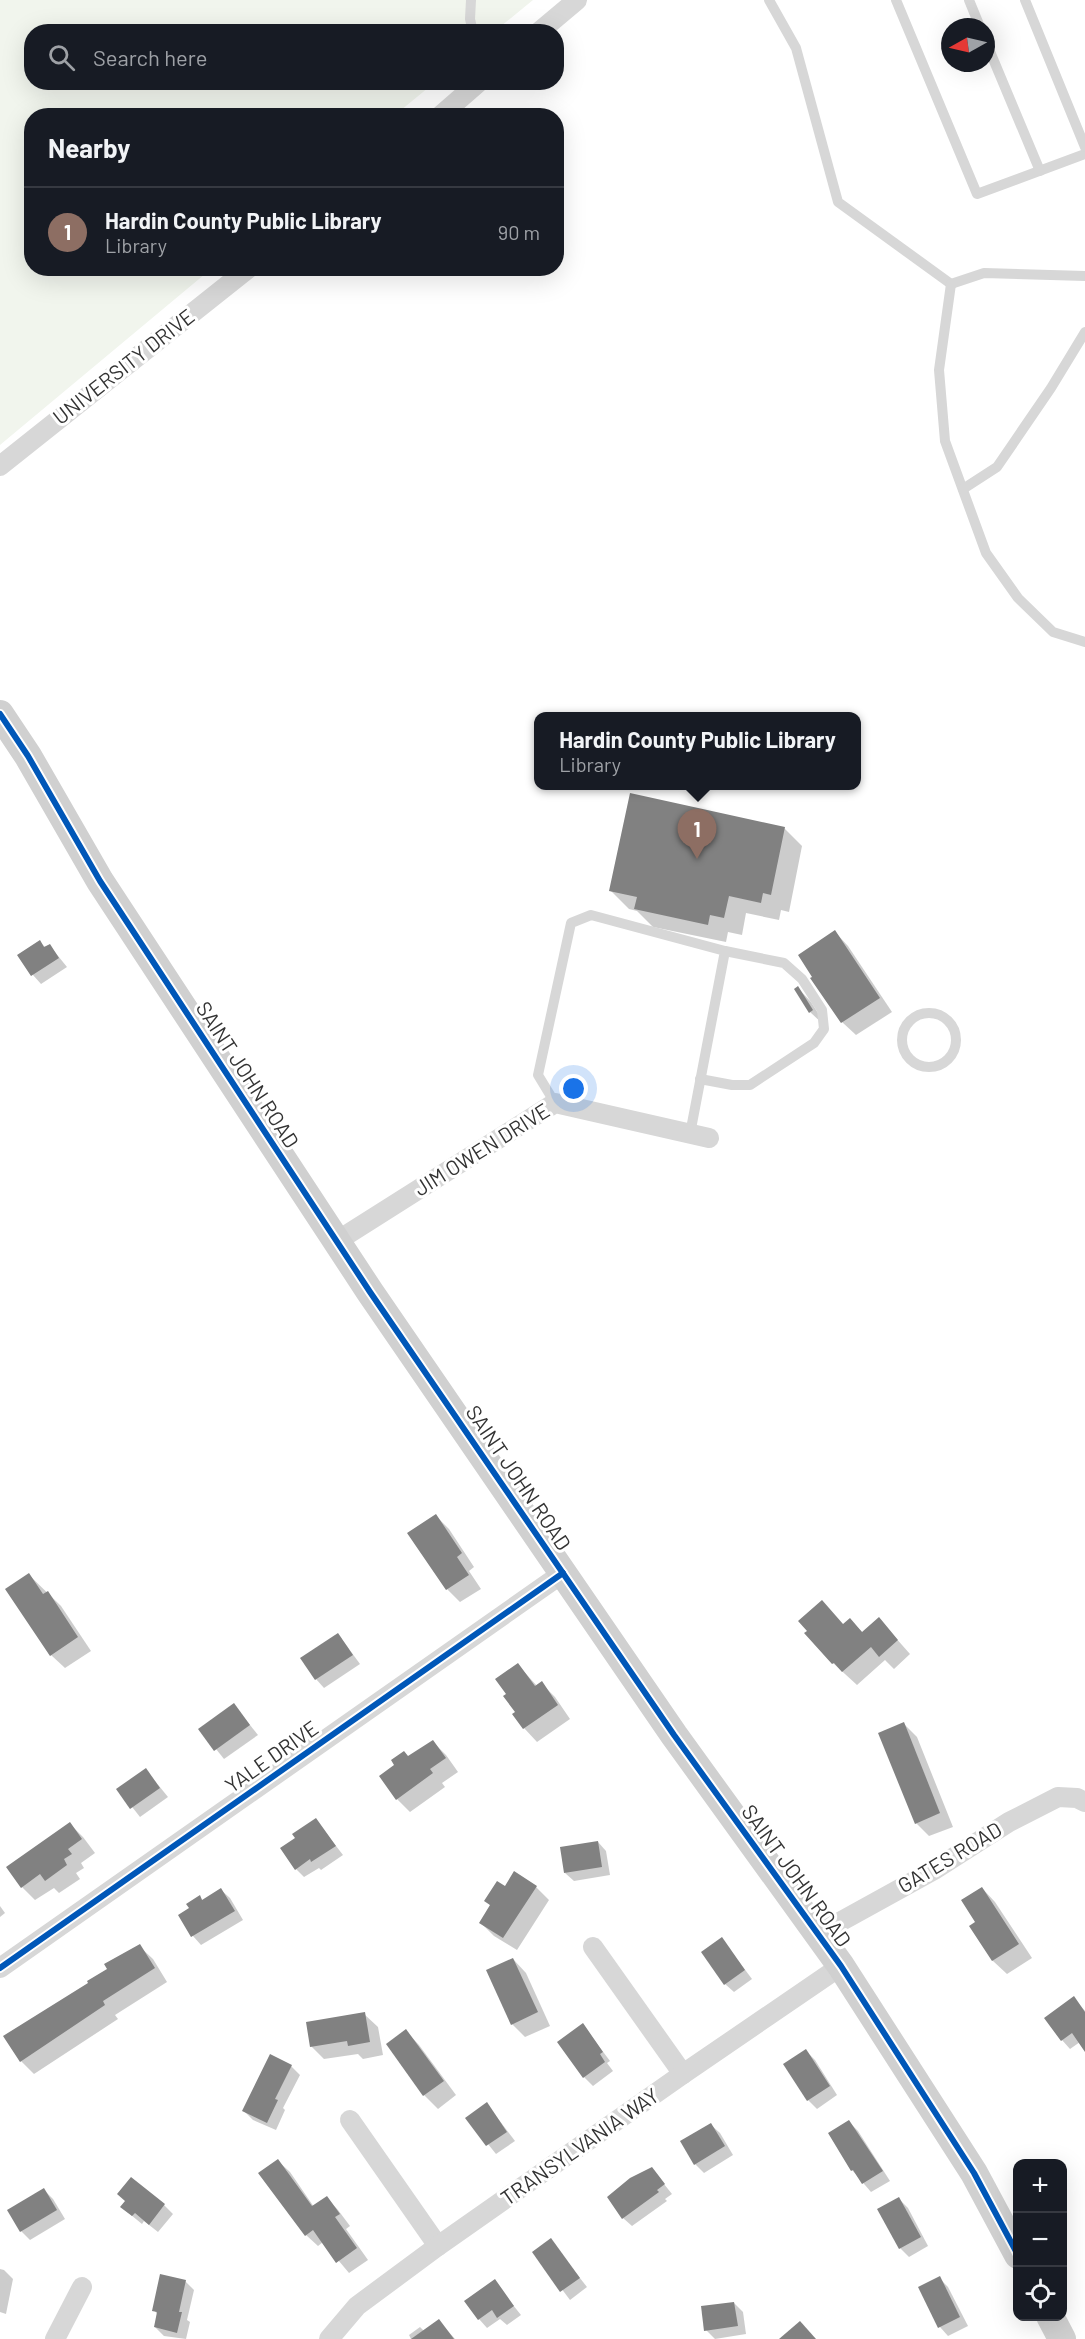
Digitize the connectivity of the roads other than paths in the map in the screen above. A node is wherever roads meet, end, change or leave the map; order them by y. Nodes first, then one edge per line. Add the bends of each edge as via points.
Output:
1 (471, 0) edge
2 (577, 0) edge
3 (769, 0) edge
4 (896, 0) edge
5 (969, 0) edge
6 (1025, 0) edge
7 (976, 18) edge
8 (471, 24) edge
9 (548, 24) edge
10 (995, 64) edge
11 (470, 90) edge
12 (449, 108) edge
13 (1085, 147) edge
14 (1085, 154) edge
15 (1040, 171) junction
16 (239, 276) edge
17 (1085, 276) edge
18 (951, 284) junction
19 (1085, 332) edge
20 (0, 466) edge
21 (963, 489) junction
22 (1085, 642) edge
23 (0, 714) edge
24 (0, 746) edge
25 (100, 880) junction
26 (725, 951) junction
27 (923, 1066) joint
28 (700, 1079) junction
29 (555, 1103) junction
30 (699, 1136) joint
31 (337, 1241) junction
32 (564, 1574) junction
33 (1085, 1802) edge
34 (818, 1934) junction
35 (593, 1947) dead end
36 (841, 1966) junction
37 (0, 1968) edge
38 (683, 2074) junction
39 (350, 2120) dead end
40 (438, 2246) junction
41 (1013, 2247) edge
42 (82, 2288) dead end
43 (1053, 2321) edge
44 (55, 2339) edge
45 (329, 2339) edge
46 (1062, 2339) edge

1 - 8 lane
2 - 9 street
3 - 18 lane via 796,48 838,202
4 - 15 lane via 977,194
5 - 7 lane
6 - 13 lane
10 - 15 lane
11 - 12 street
14 - 15 lane
16 - 20 street, UNIVERSITY DRIVE
17 - 18 lane via 984,273
18 - 21 lane via 939,370 945,441
19 - 21 lane via 997,467
21 - 22 lane via 986,553 1018,598 1053,632
23 - 25 street, SAINT JOHN ROAD
24 - 25 street, SAINT JOHN ROAD
25 - 31 street, SAINT JOHN ROAD
26 - 28 lane
26 - 28 lane via 784,963 802,979 822,1011 824,1029 814,1043 750,1085
26 - 29 lane via 591,915 571,923 538,1075
27 - 27 lane via 941,1065 957,1044 953,1026 940,1014 931,1012 914,1017 903,1031 904,1049 915,1063
28 - 30 lane
29 - 30 street, JIM OWEN DRIVE
29 - 31 street, JIM OWEN DRIVE
31 - 32 street, SAINT JOHN ROAD
32 - 34 street, SAINT JOHN ROAD
32 - 37 street, YALE DRIVE
33 - 34 street, GATES ROAD via 1058,1797
34 - 36 street, SAINT JOHN ROAD
35 - 38 street
36 - 38 street, TRANSYLVANIA WAY
36 - 41 street, SAINT JOHN ROAD via 974,2173
38 - 40 street, TRANSYLVANIA WAY
39 - 40 street
40 - 45 street, TRANSYLVANIA WAY via 357,2306
42 - 44 street
43 - 46 street

